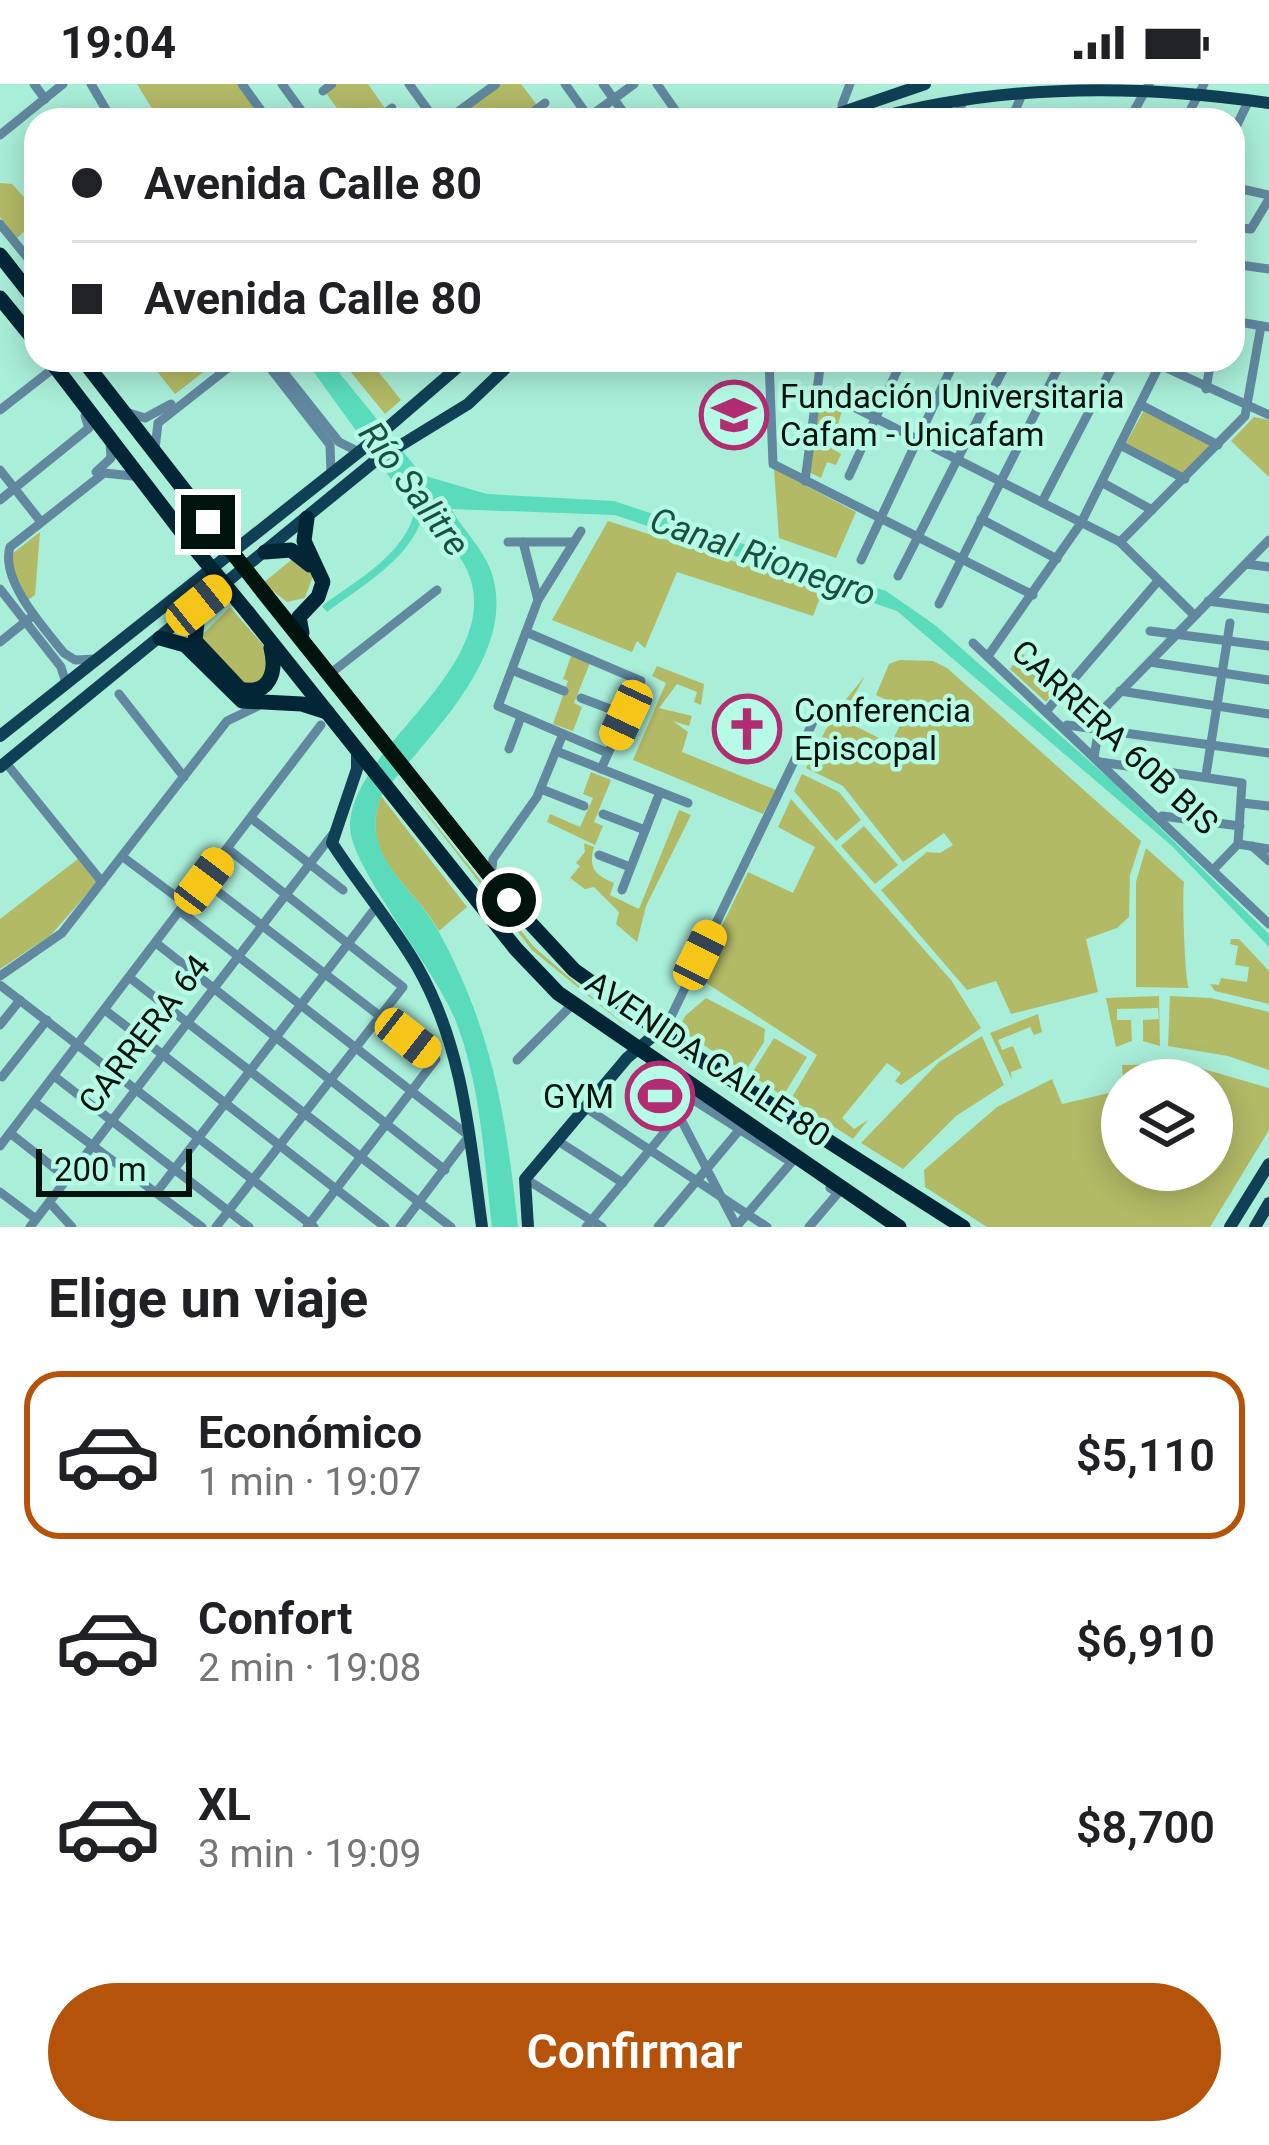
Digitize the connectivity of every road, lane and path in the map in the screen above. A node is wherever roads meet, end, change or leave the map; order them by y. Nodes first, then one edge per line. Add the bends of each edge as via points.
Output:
1 (34, 84) edge
2 (63, 84) edge
3 (258, 84) edge
4 (496, 84) edge
5 (603, 84) edge
6 (634, 84) edge
7 (852, 84) edge
8 (918, 85) edge
9 (1068, 85) edge
10 (1148, 85) edge
11 (1202, 87) edge
12 (244, 88) edge
13 (1025, 89) junction
14 (968, 95) junction
15 (45, 98) junction
16 (614, 99) junction
17 (1250, 99) junction
18 (935, 101) junction
19 (544, 103) dead end
20 (866, 103) junction
21 (1269, 103) edge
22 (33, 108) edge
23 (463, 108) edge
24 (538, 108) edge
25 (603, 108) edge
26 (620, 108) edge
27 (855, 108) edge
28 (919, 108) edge
29 (950, 108) edge
30 (961, 108) edge
31 (1016, 108) edge
32 (1245, 109) edge
33 (24, 115) edge
34 (0, 135) edge
35 (1269, 197) edge
36 (0, 224) edge
37 (1245, 228) edge
38 (24, 253) edge
39 (0, 255) edge
40 (24, 281) edge
41 (0, 298) edge
42 (7, 316) edge
43 (1265, 326) edge
44 (34, 372) edge
45 (54, 372) edge
46 (93, 372) edge
47 (213, 372) edge
48 (223, 372) edge
49 (273, 372) edge
50 (284, 372) edge
51 (452, 372) edge
52 (501, 372) edge
53 (768, 372) edge
54 (819, 372) edge
55 (896, 372) edge
56 (949, 372) edge
57 (1002, 372) edge
58 (1056, 372) edge
59 (1110, 372) edge
60 (1157, 372) edge
61 (1177, 372) edge
62 (1209, 372) edge
63 (816, 388) junction
64 (1206, 388) junction
65 (1143, 406) junction
66 (122, 409) junction
67 (1248, 409) junction
68 (0, 410) edge
69 (1269, 415) edge
70 (874, 417) junction
71 (98, 429) junction
72 (916, 437) junction
73 (1218, 445) junction
74 (1122, 446) junction
75 (362, 450) junction
76 (956, 457) junction
77 (160, 460) junction
78 (0, 470) edge
79 (331, 473) junction
80 (95, 476) junction
81 (849, 476) dead end
82 (1184, 478) junction
83 (1001, 479) junction
84 (805, 481) junction
85 (1103, 483) junction
86 (147, 486) junction
87 (14, 488) junction
88 (0, 500) edge
89 (1042, 502) junction
90 (1152, 510) junction
91 (307, 518) junction
92 (880, 518) junction
93 (981, 519) junction
94 (40, 520) junction
95 (1081, 523) junction
96 (581, 531) dead end
97 (916, 535) junction
98 (1269, 540) edge
99 (508, 542) dead end
100 (523, 542) junction
101 (574, 542) junction
102 (1120, 542) junction
103 (265, 552) junction
104 (2, 554) edge
105 (962, 558) junction
106 (1057, 559) junction
107 (861, 560) dead end
108 (1246, 564) junction
109 (1269, 567) edge
110 (898, 576) dead end
111 (1158, 580) junction
112 (0, 589) edge
113 (437, 590) dead end
114 (266, 595) junction
115 (1034, 595) junction
116 (538, 600) junction
117 (1208, 601) junction
118 (939, 604) dead end
119 (199, 605) junction
120 (1269, 609) edge
121 (1194, 615) junction
122 (30, 618) junction
123 (1230, 623) dead end
124 (1150, 631) dead end
125 (526, 632) junction
126 (1177, 635) junction
127 (160, 638) junction
128 (268, 639) junction
129 (1227, 641) junction
130 (0, 642) edge
131 (973, 643) dead end
132 (309, 646) junction
133 (1269, 646) edge
134 (988, 656) junction
135 (96, 659) junction
136 (1149, 662) junction
137 (512, 670) junction
138 (1222, 673) junction
139 (331, 674) junction
140 (1269, 680) edge
141 (66, 683) junction
142 (564, 691) dead end
143 (1120, 692) junction
144 (119, 694) dead end
145 (581, 698) dead end
146 (259, 706) junction
147 (1217, 707) junction
148 (1048, 709) junction
149 (1102, 710) junction
150 (1269, 713) edge
151 (626, 715) junction
152 (521, 718) junction
153 (326, 719) junction
154 (813, 722) dead end
155 (1064, 724) junction
156 (1087, 726) junction
157 (1100, 728) junction
158 (560, 733) junction
159 (0, 736) edge
160 (1210, 744) junction
161 (509, 749) dead end
162 (556, 752) junction
163 (608, 753) junction
164 (1269, 753) edge
165 (1097, 759) junction
166 (3, 765) edge
167 (364, 767) junction
168 (602, 769) junction
169 (1206, 776) junction
170 (184, 777) junction
171 (538, 788) junction
172 (661, 792) junction
173 (688, 803) dead end
174 (1242, 803) junction
175 (584, 806) dead end
176 (1269, 806) edge
177 (527, 809) junction
178 (603, 814) dead end
179 (1159, 816) junction
180 (251, 818) junction
181 (1240, 826) junction
182 (645, 830) junction
183 (332, 835) junction
184 (1238, 844) junction
185 (1252, 847) junction
186 (228, 849) junction
187 (1269, 849) edge
188 (599, 855) dead end
189 (123, 857) junction
190 (476, 859) junction
191 (1269, 861) edge
192 (310, 864) junction
193 (630, 868) junction
194 (1215, 868) junction
195 (490, 877) junction
196 (204, 881) junction
197 (102, 882) junction
198 (343, 890) dead end
199 (622, 890) dead end
200 (286, 894) junction
201 (377, 906) junction
202 (183, 908) junction
203 (1269, 924) edge
204 (261, 926) junction
205 (156, 943) junction
206 (349, 943) junction
207 (238, 956) junction
208 (325, 974) junction
209 (130, 978) junction
210 (0, 980) edge
211 (213, 988) junction
212 (20, 1000) junction
213 (566, 1004) junction
214 (301, 1005) junction
215 (105, 1010) junction
216 (380, 1016) junction
217 (46, 1020) junction
218 (187, 1022) junction
219 (0, 1025) edge
220 (659, 1031) junction
221 (276, 1037) junction
222 (78, 1045) junction
223 (356, 1048) junction
224 (162, 1055) junction
225 (643, 1055) junction
226 (517, 1060) dead end
227 (250, 1071) junction
228 (54, 1076) junction
229 (2, 1077) edge
230 (331, 1080) junction
231 (136, 1090) junction
232 (412, 1091) junction
233 (34, 1102) junction
234 (225, 1104) junction
235 (586, 1108) junction
236 (304, 1114) junction
237 (679, 1114) junction
238 (112, 1121) junction
239 (386, 1124) junction
240 (741, 1128) junction
241 (470, 1136) junction
242 (4, 1138) edge
243 (198, 1138) junction
244 (558, 1141) junction
245 (92, 1146) junction
246 (279, 1146) junction
247 (650, 1150) junction
248 (361, 1157) junction
249 (794, 1160) junction
250 (1269, 1164) edge
251 (707, 1169) junction
252 (174, 1170) junction
253 (446, 1170) junction
254 (67, 1178) junction
255 (525, 1179) junction
256 (253, 1180) junction
257 (697, 1181) junction
258 (622, 1183) junction
259 (336, 1190) junction
260 (0, 1192) edge
261 (156, 1193) junction
262 (721, 1196) junction
263 (49, 1202) junction
264 (419, 1202) junction
265 (1267, 1210) edge
266 (229, 1211) junction
267 (747, 1214) junction
268 (33, 1223) edge
269 (589, 1224) edge
270 (310, 1226) edge
271 (889, 1226) edge
272 (72, 1227) edge
273 (202, 1227) edge
274 (216, 1227) edge
275 (249, 1227) edge
276 (385, 1227) edge
277 (400, 1227) edge
278 (451, 1227) edge
279 (482, 1227) edge
280 (528, 1227) edge
281 (602, 1227) edge
282 (658, 1227) edge
283 (736, 1227) edge
284 (767, 1227) edge
285 (809, 1227) edge
286 (963, 1227) edge
287 (1230, 1227) edge
288 (1255, 1227) edge

1 - 15 street
2 - 15 street
3 - 12 street
4 - 23 street
5 - 16 street
6 - 16 street
7 - 20 street
8 - 20 main road
9 - 10 main road
9 - 13 main road
10 - 11 main road
11 - 17 main road
13 - 14 main road
13 - 31 street
14 - 18 main road
14 - 30 street
15 - 22 street
16 - 25 street
16 - 26 street
17 - 21 main road
17 - 32 street
18 - 28 main road
18 - 29 street
19 - 24 street
20 - 27 main road
33 - 34 street
35 - 37 street
36 - 38 street
39 - 40 highway
41 - 42 highway
43 - 67 street
44 - 68 street
45 - 71 highway, AVENIDA CALLE 80
46 - 66 highway, AVENIDA CALLE 80
47 - 66 street via 158,414 139,418
48 - 77 street via 158,423
49 - 79 street via 330,445
50 - 75 street via 339,442
51 - 75 main road
52 - 91 main road
53 - 84 street via 773,464
54 - 63 street
55 - 70 street
56 - 72 street
57 - 76 street
58 - 83 street
59 - 89 street
60 - 65 street
61 - 64 street
62 - 64 street
63 - 70 street
63 - 84 street
64 - 67 street
65 - 73 street
65 - 74 street
66 - 77 highway, AVENIDA CALLE 80
67 - 69 street
67 - 73 street
70 - 72 street
70 - 81 street
71 - 80 street via 112,455
71 - 86 highway, AVENIDA CALLE 80
71 - 87 street
72 - 76 street
72 - 92 street
73 - 82 street
74 - 82 street
74 - 85 street
75 - 79 main road
76 - 83 street
76 - 97 street
77 - 114 highway, AVENIDA CALLE 80, bridge
78 - 87 street
79 - 135 main road
80 - 86 street via 121,471
80 - 94 street
82 - 90 street
83 - 89 street
83 - 93 street
84 - 92 street
85 - 90 street
85 - 95 street
86 - 128 highway, AVENIDA CALLE 80, bridge
87 - 88 street
87 - 94 street
89 - 95 street
90 - 102 street
91 - 103 main road
91 - 132 highway via 304,541 323,582 299,620
92 - 97 street
92 - 107 street
93 - 105 street
93 - 106 street
94 - 104 street
95 - 102 street
95 - 106 street
96 - 101 street
97 - 105 street
97 - 110 street
98 - 108 street
99 - 100 street
100 - 101 street
100 - 116 street
101 - 116 street
102 - 111 street
103 - 114 highway via 298,553 316,583 302,603
103 - 119 main road
104 - 122 street
105 - 115 street
105 - 118 street
106 - 115 street
108 - 109 street
108 - 117 street
111 - 121 street
111 - 148 street
112 - 122 street
113 - 139 street
114 - 132 highway, AVENIDA CALLE 80
115 - 134 street
116 - 125 street
117 - 120 street
117 - 121 street
119 - 127 main road
119 - 128 highway via 195,641 240,689 257,691 272,678
121 - 126 street
122 - 130 street
122 - 135 street via 67,656
122 - 141 street
123 - 129 street
124 - 126 street
125 - 137 street
125 - 151 street via 641,681
126 - 129 street
126 - 136 street
127 - 146 highway via 185,645 226,691
127 - 166 main road
128 - 153 highway, AVENIDA CALLE 80
129 - 133 street
129 - 138 street
131 - 134 street, CARRERA 60B BIS
132 - 139 highway, AVENIDA CALLE 80
134 - 148 street, CARRERA 60B BIS
135 - 141 main road
136 - 138 street
136 - 143 street
137 - 142 street
137 - 152 street via 499,706
138 - 140 street
138 - 147 street
139 - 190 highway, AVENIDA CALLE 80
141 - 159 main road
143 - 147 street
143 - 149 street
144 - 170 street
145 - 151 street
146 - 153 highway via 302,704
146 - 170 street via 221,728
147 - 150 street
147 - 160 street
148 - 155 street, CARRERA 60B BIS
149 - 156 street
149 - 157 street
151 - 163 street
152 - 158 street
152 - 161 street
153 - 167 highway, AVENIDA CALLE 80 via 356,746
153 - 180 street
154 - 220 street
155 - 156 street
155 - 165 street, CARRERA 60B BIS
156 - 157 street
157 - 160 street
157 - 165 street
158 - 162 street
158 - 163 street
158 - 171 street
160 - 164 street
160 - 169 street
162 - 168 street
162 - 171 street
163 - 168 street
165 - 169 street
165 - 179 street, CARRERA 60B BIS
166 - 197 street
167 - 183 main road, CARRERA 64
167 - 213 highway, AVENIDA CALLE 80
168 - 172 street
169 - 174 street via 1242,783
170 - 189 street
171 - 175 street
171 - 177 street
172 - 173 street
172 - 182 street
174 - 176 street
174 - 181 street
177 - 190 street via 492,852
177 - 195 street
178 - 182 street
179 - 181 street
179 - 194 street, CARRERA 60B BIS
180 - 186 street
180 - 192 street
181 - 184 street
182 - 193 street
183 - 192 street, CARRERA 64
183 - 201 main road
184 - 185 street
184 - 194 street
185 - 187 street
185 - 191 street
186 - 196 street
186 - 200 street
188 - 193 street
189 - 197 street
189 - 202 street
190 - 195 highway, AVENIDA CALLE 80
192 - 198 street
192 - 200 street, CARRERA 64
193 - 199 street
194 - 203 street, CARRERA 60B BIS
195 - 220 highway, AVENIDA CALLE 80 via 574,970
196 - 202 street
196 - 204 street
197 - 210 street via 62,932
200 - 204 street, CARRERA 64
200 - 206 street
201 - 206 street
201 - 241 main road via 445,1024
202 - 205 street
202 - 207 street
204 - 207 street, CARRERA 64
204 - 208 street
205 - 209 street
205 - 211 street
206 - 208 street
206 - 216 street via 403,987
207 - 211 street, CARRERA 64
207 - 214 street
208 - 214 street
208 - 216 street
209 - 215 street
209 - 218 street
210 - 212 street
211 - 218 street, CARRERA 64
211 - 221 street
212 - 217 street
212 - 219 street
213 - 225 highway, AVENIDA CALLE 80
213 - 226 street
214 - 221 street
214 - 223 street
215 - 222 street
215 - 224 street
216 - 223 street
216 - 232 street via 436,1060
217 - 222 street
217 - 229 street
218 - 224 street, CARRERA 64
218 - 227 street
220 - 225 main road
220 - 286 highway, AVENIDA CALLE 80
221 - 227 street
221 - 230 street
222 - 228 street
222 - 231 street
223 - 230 street
223 - 232 street
224 - 231 street, CARRERA 64
224 - 234 street
225 - 235 main road
225 - 237 street
225 - 249 highway, AVENIDA CALLE 80
227 - 234 street
227 - 236 street
228 - 233 street
228 - 238 street
230 - 236 street
230 - 239 street
231 - 238 street, CARRERA 64
231 - 243 street
232 - 239 street
232 - 241 street
233 - 242 street
233 - 245 street
234 - 243 street
234 - 246 street
235 - 244 main road
235 - 247 street
236 - 246 street
236 - 248 street
237 - 240 street via 692,1100
237 - 247 street
237 - 251 street
238 - 245 street, CARRERA 64
238 - 252 street
239 - 248 street
239 - 253 street
240 - 249 street
240 - 251 street
241 - 253 street
241 - 279 main road
242 - 254 street
243 - 252 street
243 - 256 street
244 - 255 main road
244 - 258 street
245 - 254 street, CARRERA 64
245 - 261 street
246 - 256 street
246 - 259 street
247 - 257 street
247 - 258 street
248 - 259 street
248 - 264 street
249 - 267 street
249 - 271 highway, AVENIDA CALLE 80
249 - 285 street via 838,1193
250 - 287 main road
251 - 257 street
251 - 262 street
252 - 261 street
252 - 266 street
253 - 264 street
254 - 263 street, CARRERA 64
255 - 269 street
255 - 280 main road
256 - 266 street
256 - 270 street
257 - 262 street
257 - 282 street
258 - 269 street
259 - 270 street
259 - 276 street
260 - 268 street
261 - 273 street
262 - 267 street
262 - 283 street
263 - 268 street, CARRERA 64
263 - 272 street
264 - 277 street
264 - 278 street
265 - 288 main road
266 - 274 street
266 - 275 street
267 - 283 street
267 - 284 street
269 - 281 street

